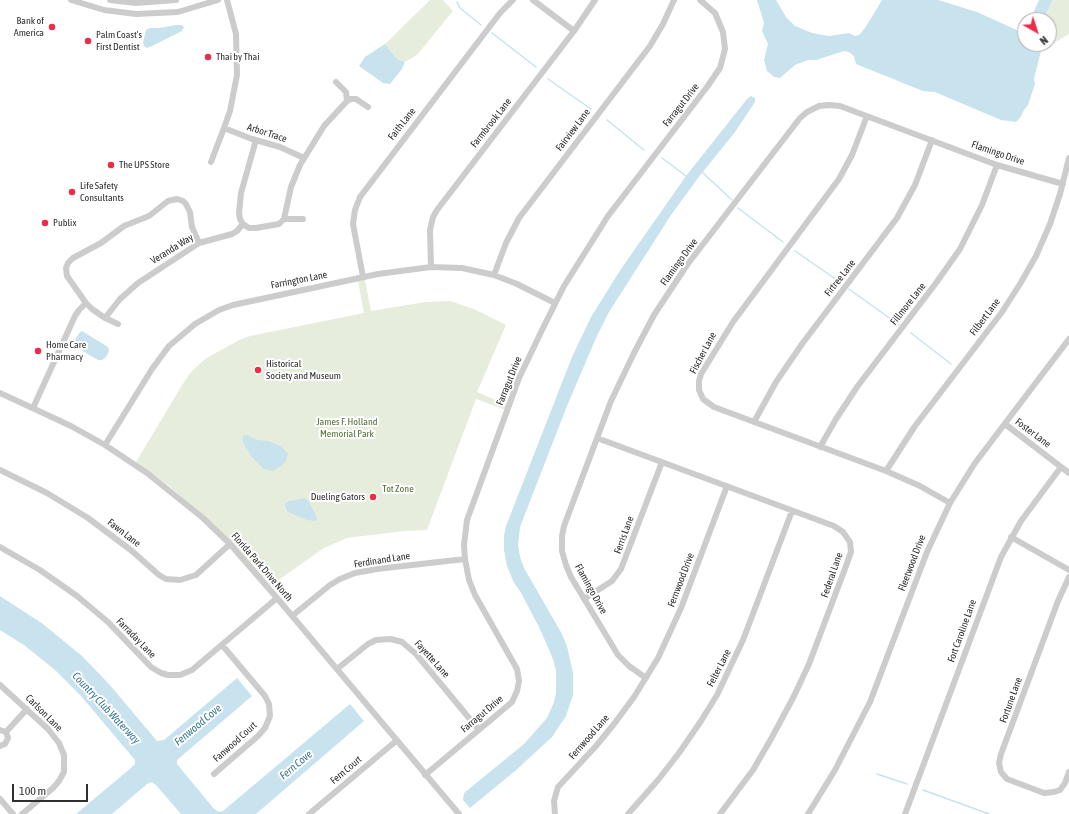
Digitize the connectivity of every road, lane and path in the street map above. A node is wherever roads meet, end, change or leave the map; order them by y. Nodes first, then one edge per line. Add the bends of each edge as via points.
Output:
1 (71, 0) edge
2 (110, 0) edge
3 (176, 0) edge
4 (218, 0) edge
5 (227, 0) edge
6 (513, 0) edge
7 (534, 0) edge
8 (595, 0) edge
9 (674, 0) edge
10 (700, 0) edge
11 (574, 31) junction
12 (336, 82) dead end
13 (347, 101) junction
14 (368, 107) dead end
15 (867, 116) junction
16 (224, 128) junction
17 (256, 140) junction
18 (932, 140) junction
19 (304, 158) junction
20 (1069, 158) edge
21 (211, 162) dead end
22 (997, 165) junction
23 (1063, 184) junction
24 (284, 219) junction
25 (303, 219) dead end
26 (243, 224) junction
27 (199, 243) junction
28 (430, 266) junction
29 (494, 275) junction
30 (363, 277) junction
31 (86, 303) junction
32 (555, 303) junction
33 (105, 318) junction
34 (118, 324) dead end
35 (1069, 339) edge
36 (0, 393) edge
37 (33, 408) junction
38 (754, 422) junction
39 (1005, 424) junction
40 (597, 438) junction
41 (105, 445) junction
42 (820, 447) junction
43 (662, 462) junction
44 (1061, 467) junction
45 (0, 470) edge
46 (886, 471) junction
47 (1069, 473) edge
48 (727, 486) junction
49 (950, 503) junction
50 (792, 511) junction
51 (1011, 537) junction
52 (230, 544) junction
53 (0, 547) edge
54 (465, 559) junction
55 (1069, 570) edge
56 (1069, 577) edge
57 (277, 598) junction
58 (584, 599) junction
59 (292, 616) junction
60 (222, 645) junction
61 (337, 670) junction
62 (646, 678) junction
63 (0, 685) edge
64 (27, 709) junction
65 (479, 730) junction
66 (3, 731) edge
67 (396, 741) junction
68 (0, 746) edge
69 (1069, 772) edge
70 (214, 774) dead end
71 (425, 775) junction
72 (0, 800) edge
73 (555, 812) edge
74 (13, 814) edge
75 (22, 814) edge
76 (310, 814) edge
77 (459, 814) edge
78 (628, 814) edge
79 (720, 814) edge
80 (808, 814) edge
81 (905, 814) edge

1 - 4 street via 104,10 136,14 178,12
2 - 3 street via 136,3
5 - 16 street via 236,34 237,64 234,95
6 - 30 street, Faith Lane via 503,9 360,197 353,224
7 - 11 street
8 - 11 street, Farmbrook Lane
9 - 29 street, Fairview Lane via 650,46 519,218
10 - 32 street, Farragut Drive via 715,13 723,32 725,50 720,68 608,216
11 - 28 street, Farmbrook Lane via 437,210 430,230
12 - 13 street via 346,92
13 - 14 street via 356,99
13 - 19 street via 328,121
15 - 18 street, Flamingo Drive
15 - 38 street, Fischer Lane via 852,155 839,179 742,308 700,377 699,390 707,403
15 - 40 street, Flamingo Drive via 840,106 826,105 810,110 796,122 667,295 623,374
16 - 17 street, Arbor Trace
16 - 21 street
17 - 19 street, Arbor Trace
17 - 26 street via 241,193 239,214
18 - 22 street, Flamingo Drive
18 - 38 street, Firtree Lane via 915,185 897,218 802,344
19 - 24 street via 291,187
20 - 23 street, Filbert Lane
22 - 23 street, Flamingo Drive
22 - 42 street, Fillmore Lane via 979,213 956,256 853,393
23 - 46 street, Filbert Lane via 1041,246 1020,284 1002,312 915,426
24 - 25 street
24 - 26 street via 279,224 258,228 249,228
26 - 27 street, Veranda Way via 232,234
27 - 31 street via 186,204 177,199 168,201 149,216 124,226 68,263 67,276
27 - 33 street, Veranda Way via 138,283 120,299
28 - 29 street, Farrington Lane via 462,268
28 - 30 street, Farrington Lane
29 - 32 street, Farrington Lane
30 - 41 street, Farrington Lane via 241,302 219,310 195,324 175,340 157,362
31 - 33 street
31 - 37 street via 75,316
32 - 54 street, Farragut Drive via 519,378 471,510 466,525
33 - 34 street
35 - 39 street, Fleetwood Drive
36 - 37 street, Florida Park Drive North
37 - 41 street, Florida Park Drive North
38 - 42 street, Fischer Lane
39 - 44 street, Foster Lane
39 - 49 street, Fleetwood Drive via 972,467
40 - 43 street, Federal Lane
40 - 58 street, Flamingo Drive via 562,536 562,551 566,565
41 - 52 street, Florida Park Drive North via 185,502
42 - 46 street, Fischer Lane
43 - 48 street, Federal Lane
43 - 58 street, Ferris Lane via 622,569 612,581
44 - 47 street, Foster Lane
44 - 51 street, Fort Caroline Lane
45 - 52 street, Fawn Lane via 82,514 166,579 180,580 196,575
46 - 49 street, Fischer Lane
48 - 50 street, Federal Lane
48 - 62 street, Fernwood Drive via 681,608
49 - 80 street, Fleetwood Drive via 926,552 870,702 839,764
50 - 78 street, Felter Lane via 743,640 716,694 679,753
50 - 79 street, Federal Lane via 841,530 849,540 850,555 809,664 793,698 755,765
51 - 55 street
51 - 81 street, Fort Caroline Lane via 992,578
52 - 57 street, Florida Park Drive North
53 - 60 street, Farraday Lane via 40,570 85,602 151,667 161,673 176,676 188,672
54 - 59 street, Ferdinand Lane via 355,573 330,585
54 - 65 street, Farragut Drive via 473,590 514,663 519,677 512,702
56 - 69 street, Fortune Lane via 999,763 1001,772 1007,779 1044,793 1057,791 1063,786
57 - 59 street, Florida Park Drive North
57 - 60 street, Farraday Lane
58 - 62 street, Flamingo Drive via 618,655
59 - 61 street, Florida Park Drive North
60 - 70 street, Fanwood Court via 265,696 270,716 258,736
61 - 65 street, Fayette Lane via 376,640 391,639 402,642 416,654
61 - 67 street, Florida Park Drive North
62 - 73 street, Fernwood Lane via 608,731 558,787 554,798
63 - 64 street, Carlson Lane
64 - 66 street
64 - 75 street, Carlson Lane via 48,729 59,744 65,766 57,784
65 - 71 street, Farragut Drive
66 - 68 street via 8,735 8,741
67 - 71 street, Florida Park Drive North
67 - 76 street, Fern Court
71 - 77 street, Florida Park Drive North
72 - 74 street

